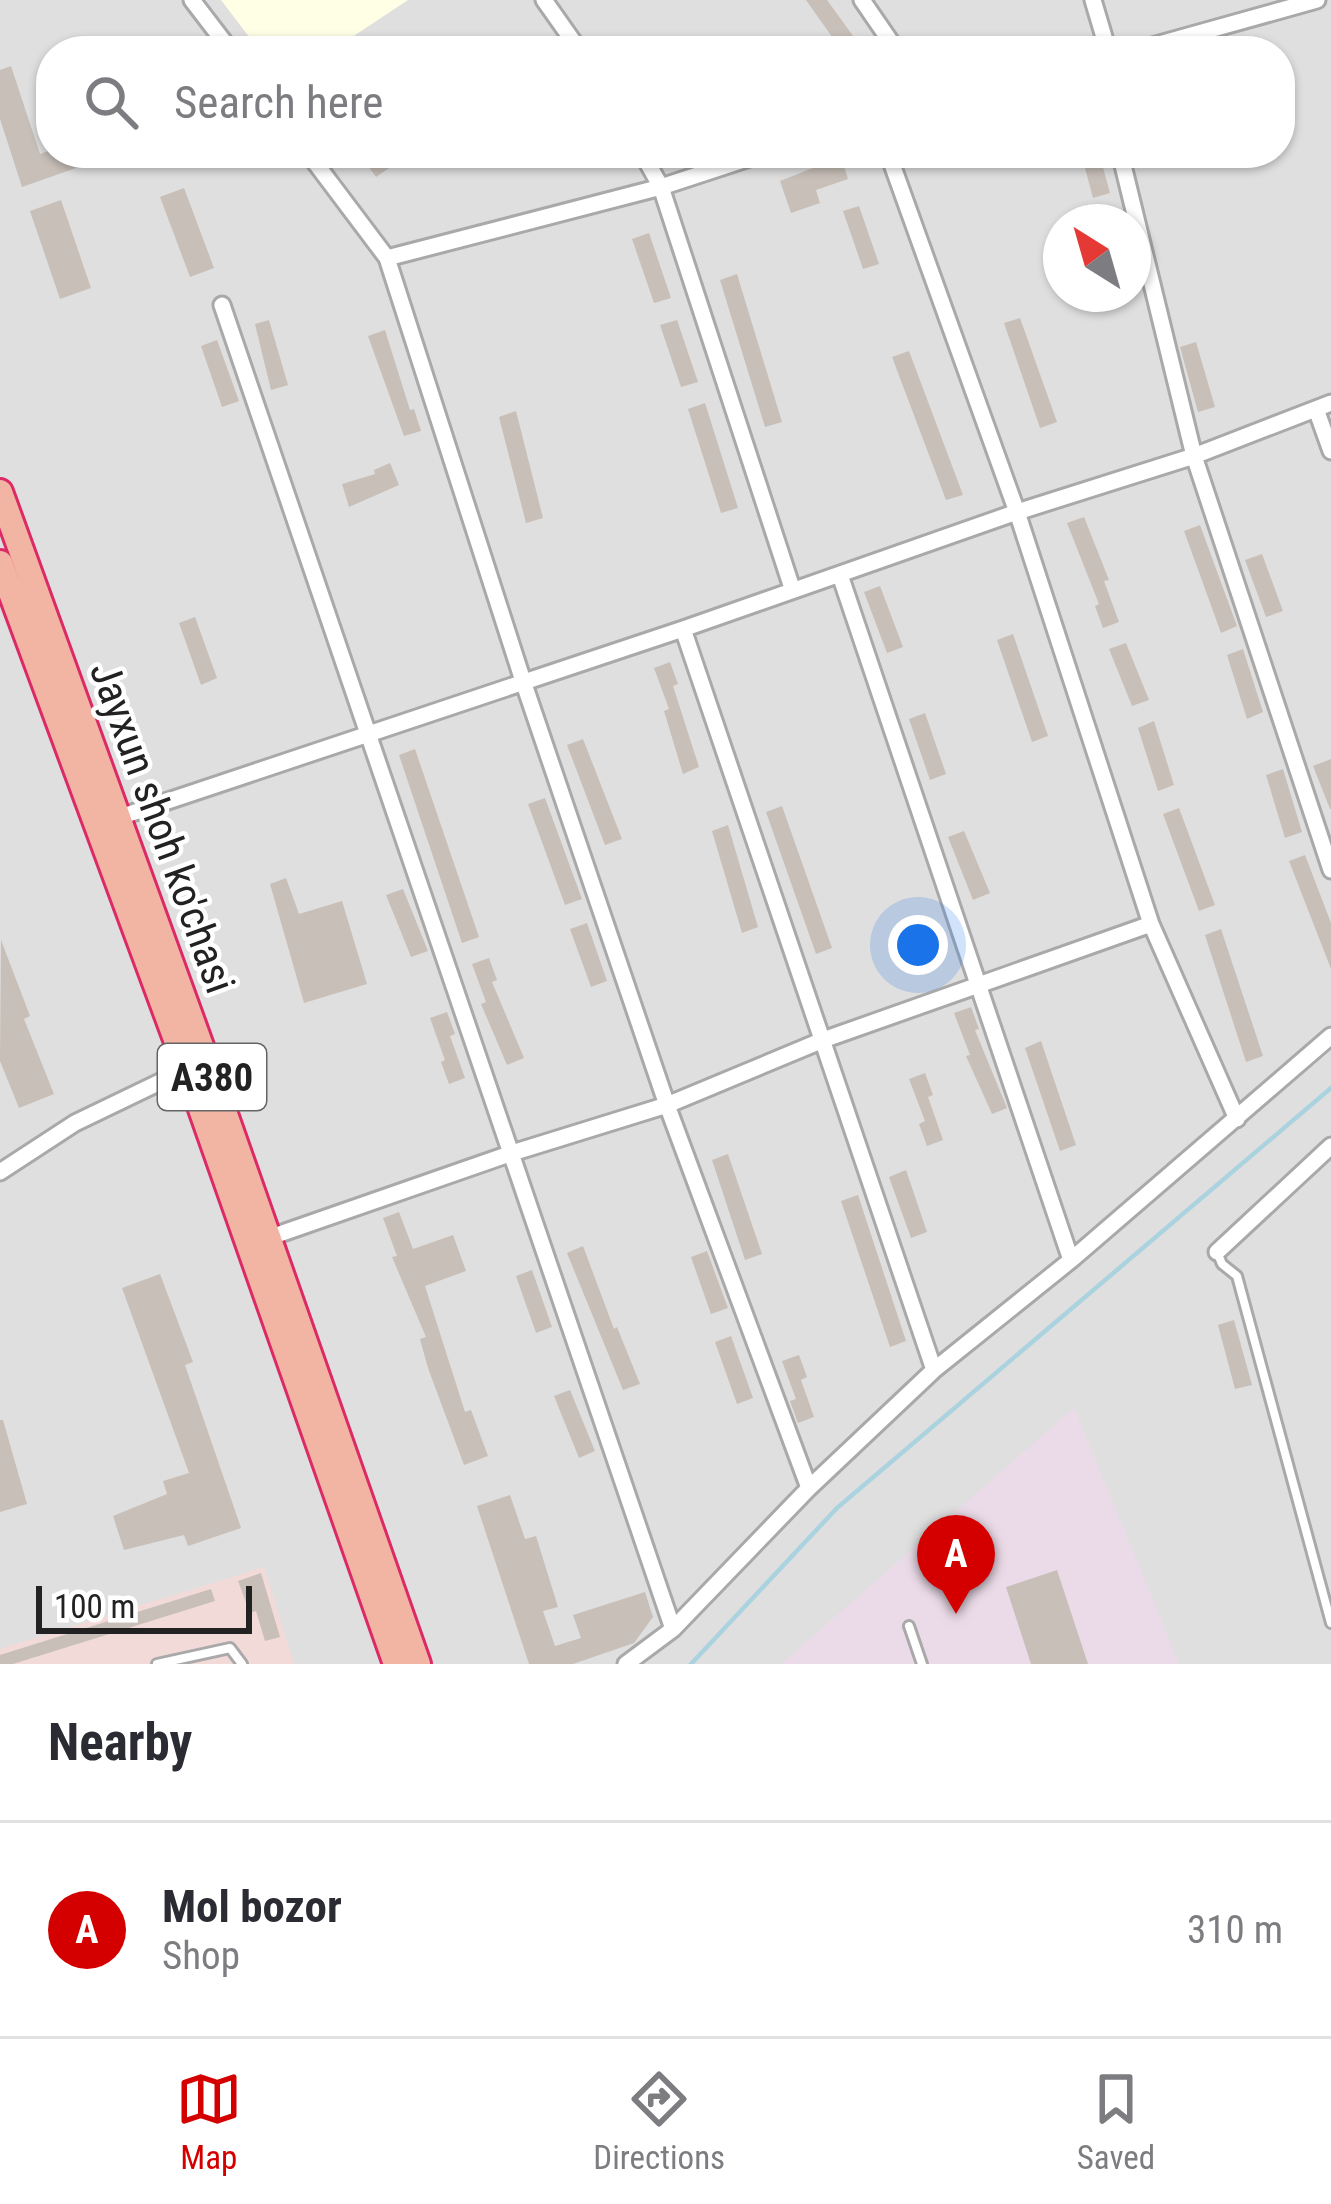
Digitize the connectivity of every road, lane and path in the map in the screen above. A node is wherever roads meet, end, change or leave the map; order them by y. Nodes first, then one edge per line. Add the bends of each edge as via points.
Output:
1 (192, 0) edge
2 (544, 0) edge
3 (862, 0) edge
4 (1093, 0) edge
5 (1317, 0) edge
6 (220, 36) edge
7 (569, 36) edge
8 (887, 36) edge
9 (1104, 36) edge
10 (1188, 36) edge
11 (319, 168) edge
12 (650, 168) edge
13 (719, 168) edge
14 (893, 168) edge
15 (1124, 168) edge
16 (661, 187) junction
17 (388, 258) junction
18 (222, 304) dead end
19 (1324, 406) edge
20 (1331, 451) edge
21 (1194, 456) junction
22 (0, 492) edge
23 (1017, 512) junction
24 (0, 563) edge
25 (840, 575) junction
26 (792, 588) junction
27 (683, 629) junction
28 (523, 681) junction
29 (369, 733) junction
30 (117, 818) junction
31 (1331, 870) edge
32 (1151, 924) junction
33 (981, 985) junction
34 (1331, 1036) edge
35 (823, 1040) junction
36 (187, 1069) junction
37 (668, 1106) junction
38 (1237, 1119) junction
39 (1331, 1146) edge
40 (512, 1153) junction
41 (0, 1172) edge
42 (268, 1238) junction
43 (1217, 1252) joint
44 (1071, 1260) junction
45 (934, 1370) junction
46 (809, 1488) junction
47 (1331, 1622) edge
48 (909, 1626) dead end
49 (673, 1629) junction
50 (158, 1664) edge
51 (242, 1664) edge
52 (395, 1664) edge
53 (418, 1664) edge
54 (626, 1664) edge
55 (922, 1664) edge

1 - 6 street
2 - 7 street
3 - 8 street
4 - 9 street
5 - 10 street
11 - 17 street
12 - 16 street
13 - 16 street
14 - 23 street
15 - 21 street
16 - 17 street
16 - 26 street
17 - 28 street
18 - 29 street
19 - 20 street
19 - 21 street
21 - 23 street
21 - 31 street
22 - 30 highway, Jayxun shoh ko'chasi / A380
23 - 25 street
23 - 32 street
24 - 36 highway, Jayxun shoh ko'chasi / A380
25 - 26 street
25 - 33 street
26 - 27 street
27 - 28 street
27 - 35 street
28 - 29 street
28 - 37 street
29 - 30 street
29 - 40 street
30 - 42 highway, Jayxun shoh ko'chasi / A380
32 - 33 street
32 - 38 street
33 - 35 street
33 - 44 street
34 - 38 street
35 - 37 street
35 - 45 street
36 - 41 street via 74,1123
36 - 52 highway, Jayxun shoh ko'chasi / A380
37 - 40 street
37 - 46 street
38 - 44 street
39 - 43 street
40 - 42 street
40 - 49 street
42 - 53 highway, Jayxun shoh ko'chasi / A380
43 - 47 lane via 1237,1276
44 - 45 street
45 - 46 street
46 - 49 street
48 - 55 lane
49 - 54 street
50 - 51 lane via 230,1648

